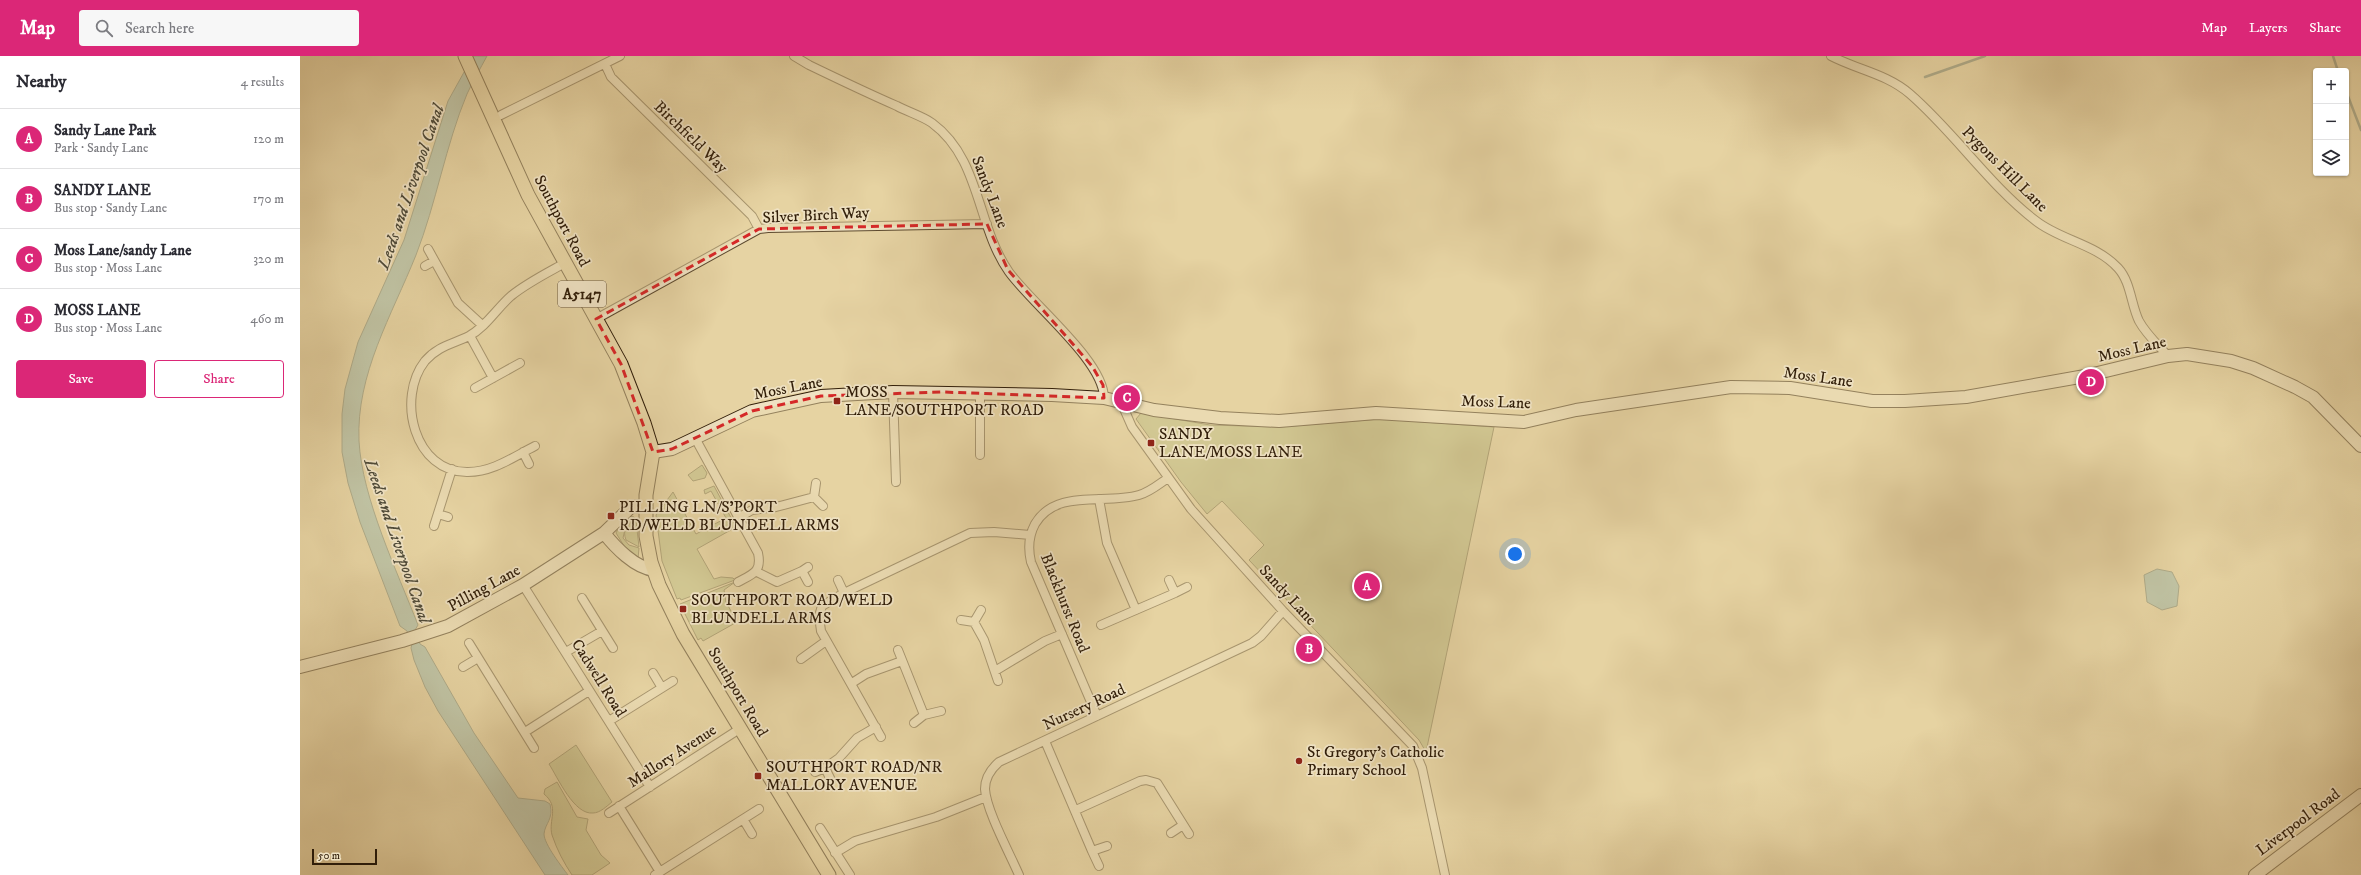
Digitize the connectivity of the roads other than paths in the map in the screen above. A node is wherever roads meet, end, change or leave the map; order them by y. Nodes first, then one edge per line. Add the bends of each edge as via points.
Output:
1 (620, 56) edge
2 (794, 56) edge
3 (1831, 56) edge
4 (465, 57) edge
5 (605, 64) junction
6 (501, 115) dead end
7 (987, 224) junction
8 (759, 230) junction
9 (428, 249) dead end
10 (434, 261) junction
11 (565, 263) junction
12 (424, 266) dead end
13 (596, 319) junction
14 (482, 325) junction
15 (470, 336) junction
16 (2168, 356) junction
17 (520, 363) dead end
18 (493, 378) junction
19 (475, 388) dead end
20 (893, 392) junction
21 (980, 392) junction
22 (1104, 398) junction
23 (1121, 402) junction
24 (695, 438) junction
25 (535, 446) dead end
26 (2361, 446) edge
27 (523, 452) junction
28 (653, 452) junction
29 (980, 455) dead end
30 (529, 464) dead end
31 (452, 469) junction
32 (1168, 478) junction
33 (896, 482) dead end
34 (816, 483) dead end
35 (814, 497) junction
36 (1099, 500) junction
37 (646, 506) junction
38 (823, 506) dead end
39 (438, 514) junction
40 (448, 517) dead end
41 (738, 518) junction
42 (434, 526) dead end
43 (604, 533) junction
44 (1030, 535) junction
45 (654, 570) junction
46 (757, 572) junction
47 (838, 580) dead end
48 (1169, 580) dead end
49 (738, 582) dead end
50 (808, 582) dead end
51 (523, 585) junction
52 (1187, 587) dead end
53 (1175, 592) junction
54 (844, 593) junction
55 (582, 598) dead end
56 (981, 610) dead end
57 (1136, 610) junction
58 (1283, 611) junction
59 (961, 620) dead end
60 (974, 622) junction
61 (1101, 625) dead end
62 (602, 631) junction
63 (1062, 634) junction
64 (826, 641) junction
65 (469, 643) dead end
66 (613, 648) dead end
67 (898, 650) dead end
68 (566, 652) junction
69 (478, 658) junction
70 (801, 659) dead end
71 (902, 661) junction
72 (300, 667) edge
73 (463, 667) dead end
74 (995, 671) junction
75 (654, 673) dead end
76 (673, 681) dead end
77 (998, 681) dead end
78 (852, 683) junction
79 (662, 688) junction
80 (589, 690) junction
81 (941, 711) dead end
82 (924, 715) junction
83 (1097, 716) junction
84 (609, 721) junction
85 (914, 724) dead end
86 (876, 726) junction
87 (741, 728) junction
88 (525, 732) junction
89 (881, 737) dead end
90 (1045, 741) junction
91 (534, 748) dead end
92 (825, 768) junction
93 (815, 772) dead end
94 (831, 780) dead end
95 (650, 787) junction
96 (2361, 795) edge
97 (986, 797) junction
98 (619, 806) junction
99 (759, 809) dead end
100 (1076, 810) junction
101 (609, 813) dead end
102 (743, 819) junction
103 (1183, 825) junction
104 (820, 828) dead end
105 (1170, 833) dead end
106 (752, 834) dead end
107 (1189, 834) dead end
108 (1107, 846) dead end
109 (1092, 851) junction
110 (835, 852) junction
111 (1099, 866) dead end
112 (657, 873) edge
113 (829, 875) edge
114 (850, 875) edge
115 (1019, 875) edge
116 (1445, 875) edge
117 (2255, 875) edge

1 - 5 street
2 - 7 street, Sandy Lane via 932,123 950,140 963,158
3 - 16 street, Pygons Hill Lane via 1883,76 1910,93 2016,204 2037,222 2092,249 2118,268 2131,294 2139,320 2150,337
4 - 11 main road, Southport Road / A5147 via 528,195
5 - 6 street
5 - 8 street, Birchfield Way via 611,77 752,216
7 - 8 street, Silver Birch Way
7 - 22 street, Sandy Lane via 1008,270 1092,366 1102,385
8 - 13 street, Silver Birch Way
9 - 10 street
10 - 12 street
10 - 14 street via 458,303
11 - 13 main road, Southport Road / A5147
11 - 14 street via 511,296
13 - 28 main road, Southport Road / A5147 via 621,364
14 - 15 street
15 - 18 street
15 - 31 street via 450,343 425,361 414,379 411,391 413,420 422,446 433,458
16 - 23 street, Moss Lane via 2085,376 1966,397 1905,402 1872,401 1790,388 1731,387 1576,410 1524,422 1376,413 1279,420 1220,418 1154,410
16 - 26 street, Moss Lane via 2187,354 2231,361 2278,378 2312,397
17 - 18 street
18 - 19 street
20 - 21 street, Moss Lane
20 - 24 street, Moss Lane via 821,396 781,404 734,418
20 - 33 street
21 - 22 street, Moss Lane
21 - 29 street
22 - 23 street, Moss Lane
23 - 32 street, Sandy Lane via 1132,427
24 - 28 street, Moss Lane via 667,450
24 - 41 street
25 - 27 street
27 - 30 street
27 - 31 street via 484,471 467,472
28 - 37 main road, Southport Road / A5147
31 - 39 street
32 - 36 street, Blackhurst Road via 1140,495
32 - 58 street, Sandy Lane via 1191,510
34 - 35 street
35 - 38 street
35 - 41 street via 776,508 752,510
36 - 44 street, Blackhurst Road via 1070,501 1050,507 1037,520
36 - 57 street via 1107,543
37 - 43 street, Pilling Lane via 631,507
37 - 45 main road, Southport Road / A5147 via 646,536
39 - 40 street
39 - 42 street
41 - 46 street via 758,553 760,567
43 - 45 street via 641,567
43 - 51 street, Pilling Lane
44 - 54 street via 970,533
44 - 63 street, Blackhurst Road via 1028,546 1031,562
45 - 87 main road, Southport Road / A5147 via 678,624
46 - 49 street
46 - 50 street via 777,582 805,569
47 - 54 street
48 - 53 street
51 - 68 street, Cadwell Road
51 - 72 street, Pilling Lane via 468,616 426,634
52 - 53 street
53 - 57 street
54 - 64 street via 825,603 820,610 819,624
55 - 62 street
56 - 60 street
57 - 61 street
58 - 83 street, Nursery Road via 1252,643
58 - 116 street, Sandy Lane via 1412,746 1422,768
59 - 60 street
60 - 74 street via 984,640
62 - 66 street
62 - 68 street
63 - 74 street via 1045,641
63 - 83 street, Blackhurst Road
64 - 70 street
64 - 78 street
65 - 69 street
67 - 71 street
68 - 80 street, Cadwell Road
69 - 73 street
69 - 88 street
71 - 78 street via 866,674
71 - 82 street
74 - 77 street
75 - 79 street
76 - 79 street
78 - 86 street
79 - 84 street
80 - 84 street, Cadwell Road
80 - 88 street
81 - 82 street
82 - 85 street
83 - 90 street, Nursery Road
84 - 95 street, Cadwell Road
86 - 89 street
86 - 92 street via 857,738 843,755
87 - 95 street, Mallory Avenue
87 - 113 main road, Southport Road / A5147
88 - 91 street
90 - 97 street, Nursery Road via 999,762 986,781
90 - 100 street
92 - 93 street
92 - 94 street
95 - 98 street, Mallory Avenue
96 - 117 street, Liverpool Road
97 - 110 street via 940,816 855,841
97 - 115 street, Nursery Road
98 - 101 street, Mallory Avenue
98 - 112 street, Mallory Avenue
99 - 102 street
100 - 103 street via 1146,780 1157,783
100 - 109 street
102 - 106 street
102 - 112 street
103 - 105 street
103 - 107 street
104 - 110 street
108 - 109 street
109 - 111 street
110 - 114 street

